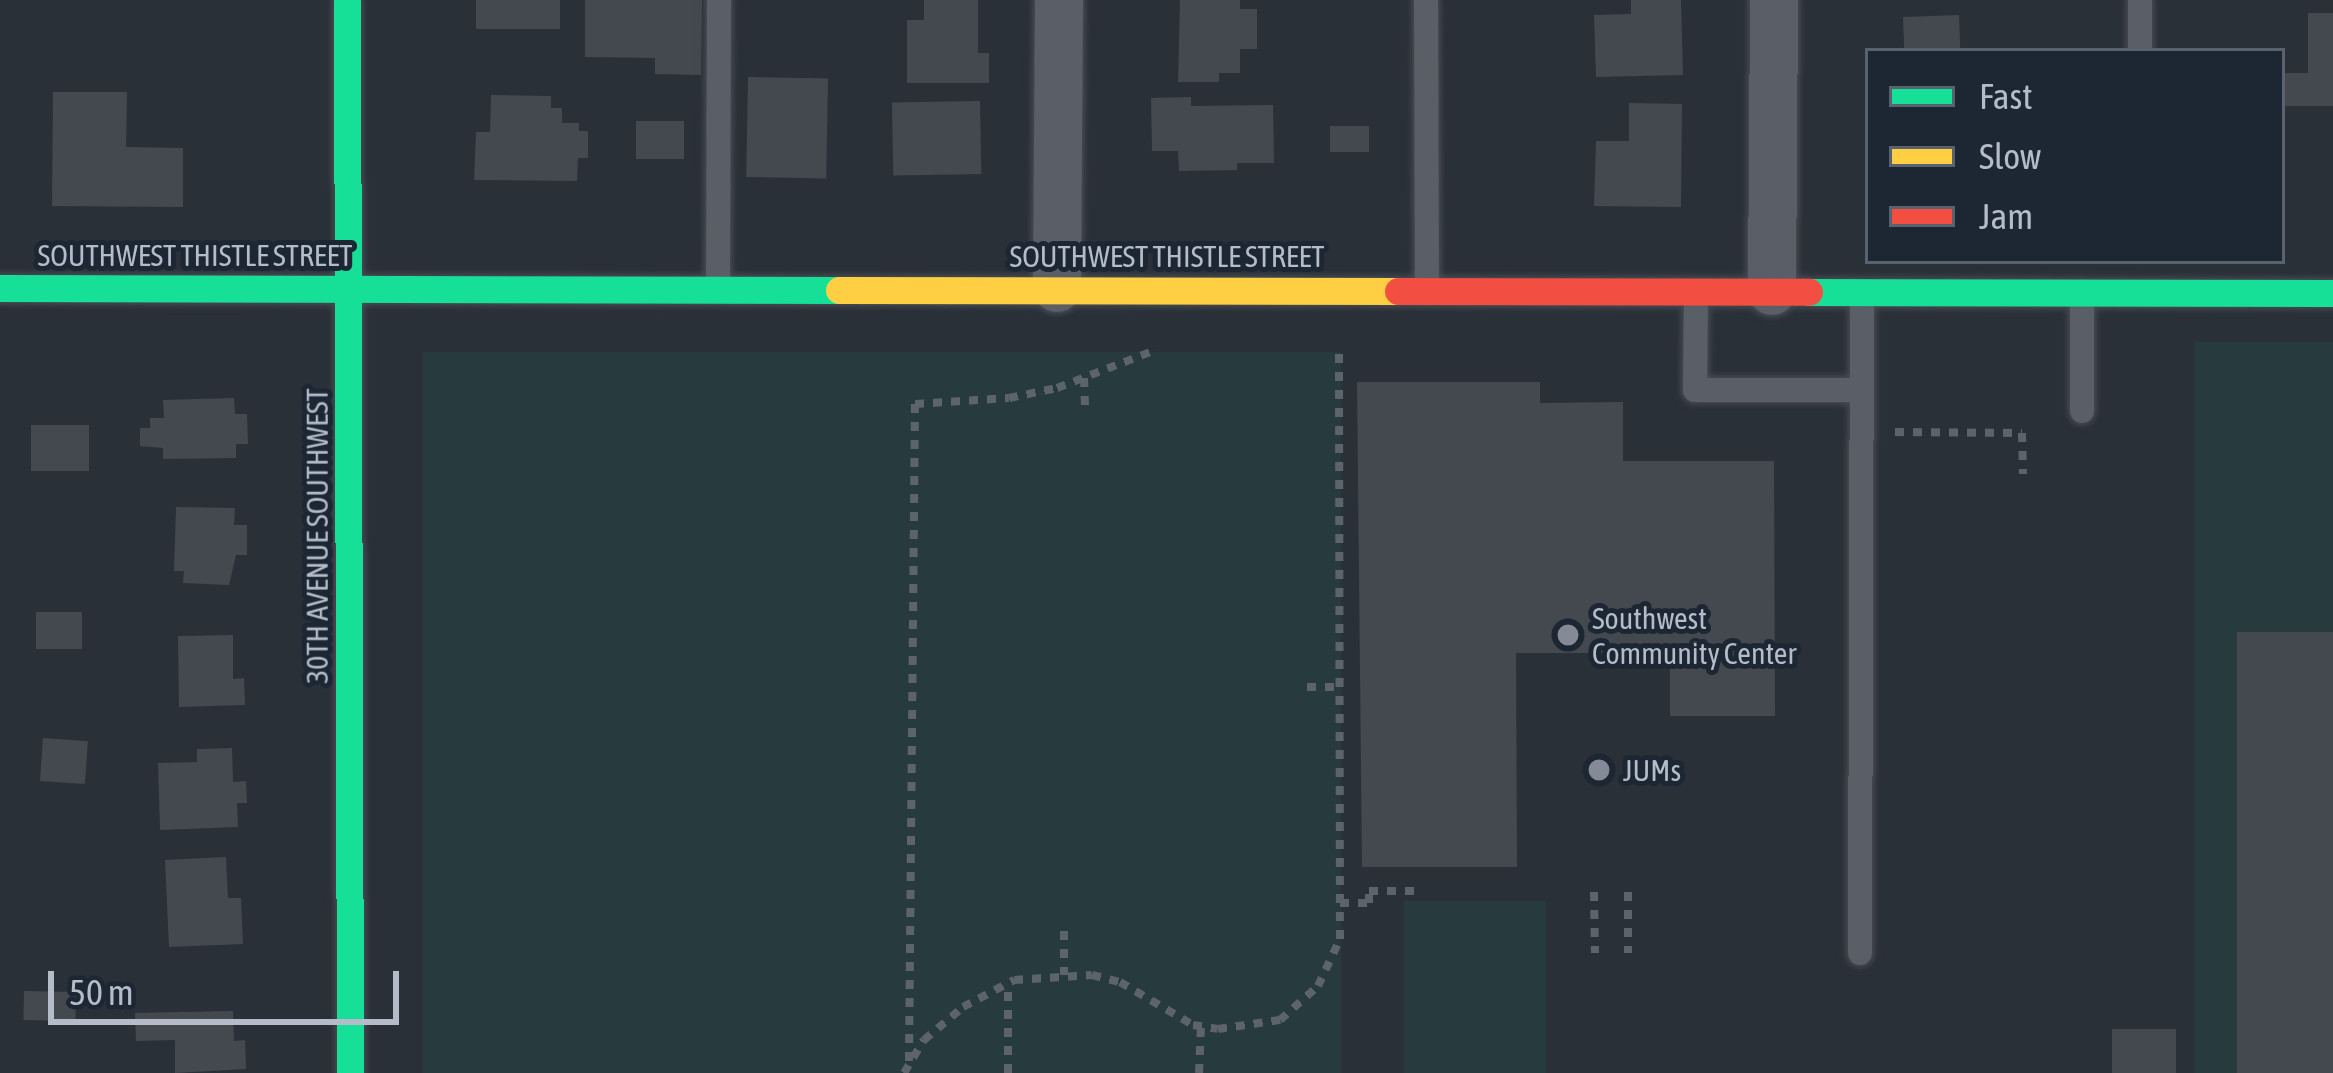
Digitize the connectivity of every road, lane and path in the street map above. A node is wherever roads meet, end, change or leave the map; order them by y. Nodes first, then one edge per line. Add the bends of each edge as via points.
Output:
1 (347, 0) edge
2 (719, 0) edge
3 (1059, 0) edge
4 (1426, 0) edge
5 (1774, 0) edge
6 (2140, 0) edge
7 (2140, 48) edge
8 (2141, 264) edge
9 (0, 288) edge
10 (718, 288) junction
11 (1057, 288) junction
12 (350, 289) junction
13 (1426, 291) junction
14 (1696, 291) junction
15 (1772, 291) junction
16 (1862, 292) junction
17 (2083, 292) junction
18 (2141, 292) junction
19 (2333, 293) edge
20 (1339, 334) dead end
21 (1168, 344) dead end
22 (1084, 379) junction
23 (1862, 390) junction
24 (2083, 411) dead end
25 (1085, 413) dead end
26 (1894, 433) dead end
27 (2023, 474) dead end
28 (1307, 687) dead end
29 (1339, 687) junction
30 (1422, 891) dead end
31 (1594, 892) dead end
32 (1628, 892) dead end
33 (1340, 903) junction
34 (1064, 931) dead end
35 (1595, 953) dead end
36 (1628, 953) dead end
37 (1861, 953) dead end
38 (1064, 975) junction
39 (1008, 983) junction
40 (1202, 1026) junction
41 (909, 1063) junction
42 (350, 1073) edge
43 (904, 1073) edge
44 (1008, 1073) edge
45 (1199, 1073) edge

1 - 12 street, 30TH AVENUE SOUTHWEST
2 - 10 lane
3 - 11 street
4 - 13 lane
5 - 15 street
6 - 7 lane
8 - 18 lane
9 - 12 street, SOUTHWEST THISTLE STREET
10 - 11 street, SOUTHWEST THISTLE STREET
10 - 12 street, SOUTHWEST THISTLE STREET
11 - 13 street, SOUTHWEST THISTLE STREET
12 - 42 street, 30TH AVENUE SOUTHWEST
13 - 14 street, SOUTHWEST THISTLE STREET
14 - 15 street, SOUTHWEST THISTLE STREET
14 - 23 lane via 1695,390
15 - 16 street, SOUTHWEST THISTLE STREET
16 - 17 street, SOUTHWEST THISTLE STREET
16 - 23 lane
17 - 18 street, SOUTHWEST THISTLE STREET
17 - 24 lane
18 - 19 street, SOUTHWEST THISTLE STREET
20 - 29 path
21 - 22 path
22 - 25 path
22 - 41 path via 1009,398 915,404
23 - 37 lane
26 - 27 path via 2022,433
28 - 29 path
29 - 33 path
30 - 33 path via 1369,891 1369,903
31 - 35 path
32 - 36 path
33 - 40 path via 1332,961 1301,1006 1254,1027
34 - 38 path
38 - 39 path
38 - 40 path via 1120,982
39 - 41 path via 964,1006
39 - 44 path
40 - 45 path
41 - 43 path

